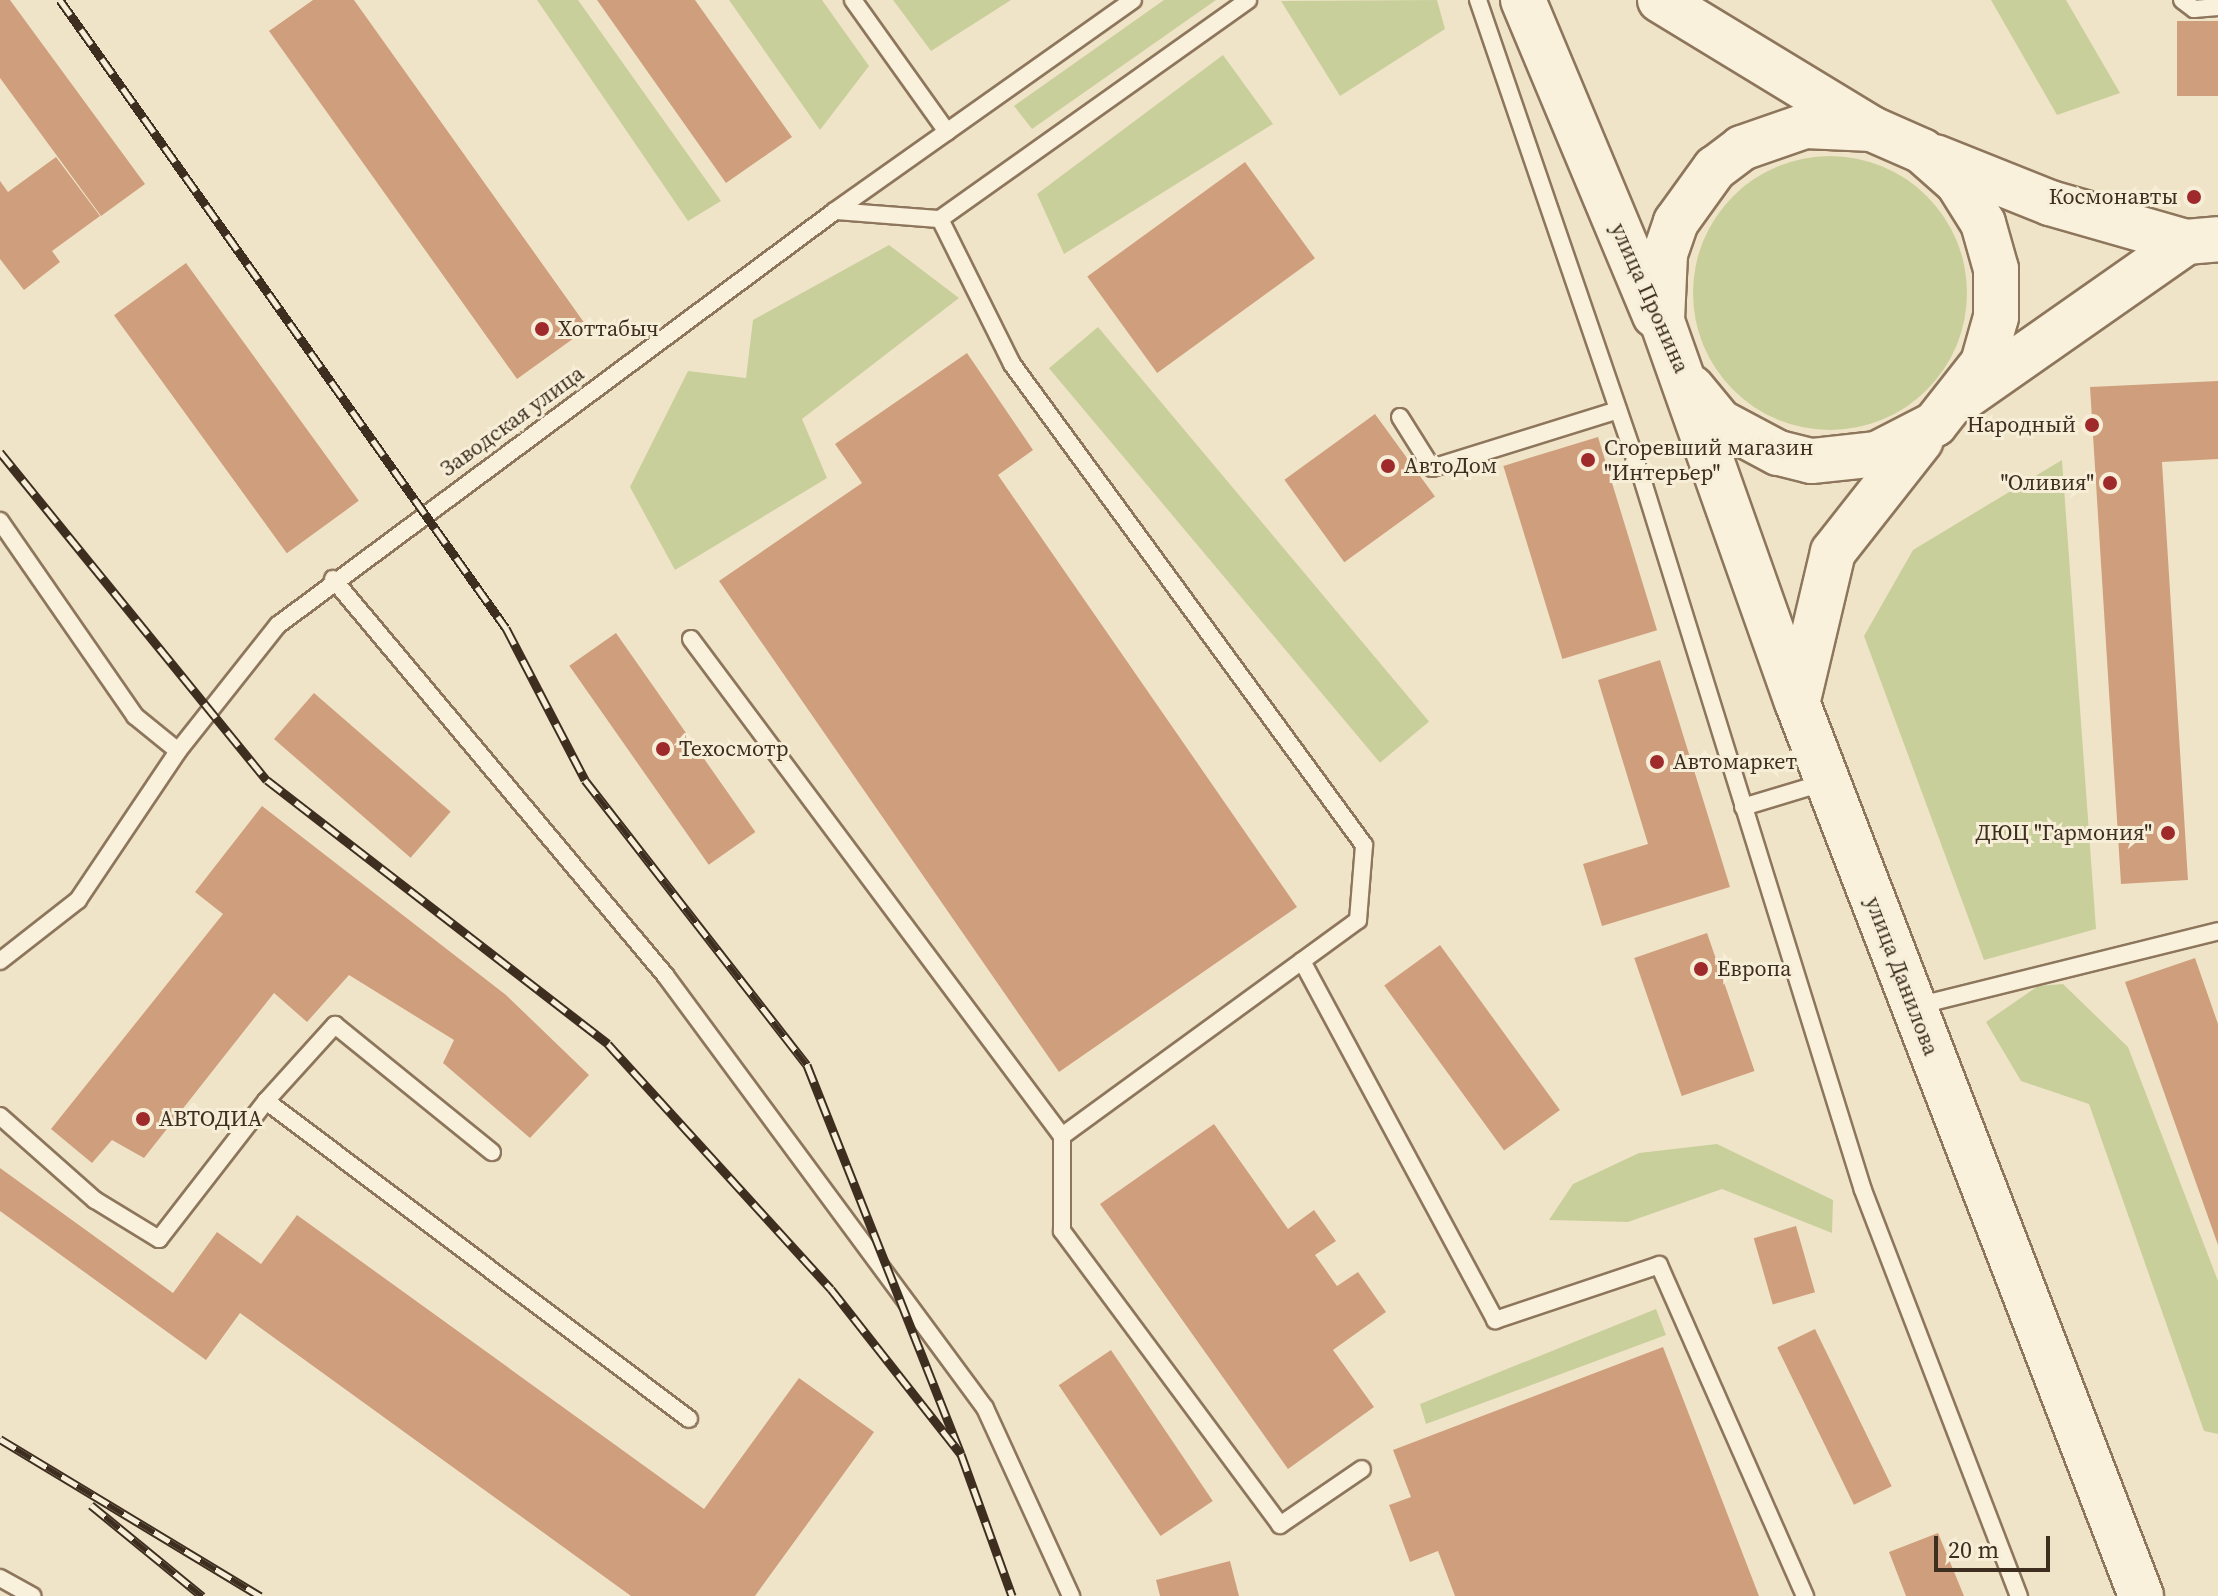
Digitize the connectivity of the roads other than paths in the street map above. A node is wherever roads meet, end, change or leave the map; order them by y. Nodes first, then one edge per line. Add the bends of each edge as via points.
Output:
1 (853, 0) edge
2 (1133, 0) edge
3 (1248, 0) edge
4 (1478, 0) edge
5 (1523, 0) edge
6 (1660, 0) edge
7 (2182, 0) edge
8 (2218, 7) edge
9 (1872, 129) junction
10 (947, 132) junction
11 (1922, 151) junction
12 (835, 211) junction
13 (940, 219) junction
14 (2202, 240) edge
15 (1671, 353) junction
16 (1618, 410) junction
17 (1946, 413) junction
18 (1400, 417) dead end
19 (0, 521) edge
20 (333, 579) junction
21 (691, 639) dead end
22 (1797, 702) junction
23 (178, 751) junction
24 (1828, 782) junction
25 (1743, 807) junction
26 (2218, 931) edge
27 (0, 961) edge
28 (1302, 961) junction
29 (1914, 1006) junction
30 (266, 1101) junction
31 (0, 1116) edge
32 (1062, 1136) junction
33 (492, 1152) dead end
34 (689, 1419) dead end
35 (1362, 1469) dead end
36 (0, 1578) edge
37 (32, 1596) edge
38 (1071, 1596) edge
39 (1805, 1596) edge
40 (2019, 1596) edge
41 (2141, 1596) edge

1 - 10 lane
2 - 10 lane, Заводская улица
3 - 13 lane
4 - 16 lane
5 - 15 main road, улица Пронина
6 - 9 main road
7 - 8 lane via 2194,9
9 - 11 main road
9 - 15 main road via 1816,125 1772,134 1707,176 1676,222 1665,254 1662,321
10 - 12 lane, Заводская улица
11 - 14 main road via 2050,203
11 - 17 main road via 1958,183 1983,223 1996,269 1987,348
12 - 13 lane
12 - 20 lane, Заводская улица
13 - 28 lane via 1012,364 1364,845 1358,920
14 - 17 main road
15 - 17 main road, улица Пронина via 1720,422 1778,453 1811,461 1877,454
15 - 22 main road, улица Данилова
16 - 18 lane via 1432,468
16 - 25 lane
17 - 22 main road via 1833,552
19 - 23 lane via 135,716
20 - 23 lane, Заводская улица via 278,625
20 - 38 lane via 665,975 985,1408
21 - 32 lane
22 - 24 main road, улица Данилова
23 - 27 lane, Заводская улица via 78,900
24 - 25 lane
24 - 29 main road, улица Данилова
25 - 40 lane via 1863,1190
26 - 29 lane
28 - 32 lane
28 - 39 lane via 1495,1320 1659,1265
29 - 41 main road, улица Данилова
30 - 31 lane via 159,1239 95,1200
30 - 33 lane via 335,1025
30 - 34 lane
32 - 35 lane via 1062,1231 1280,1525
36 - 37 lane

